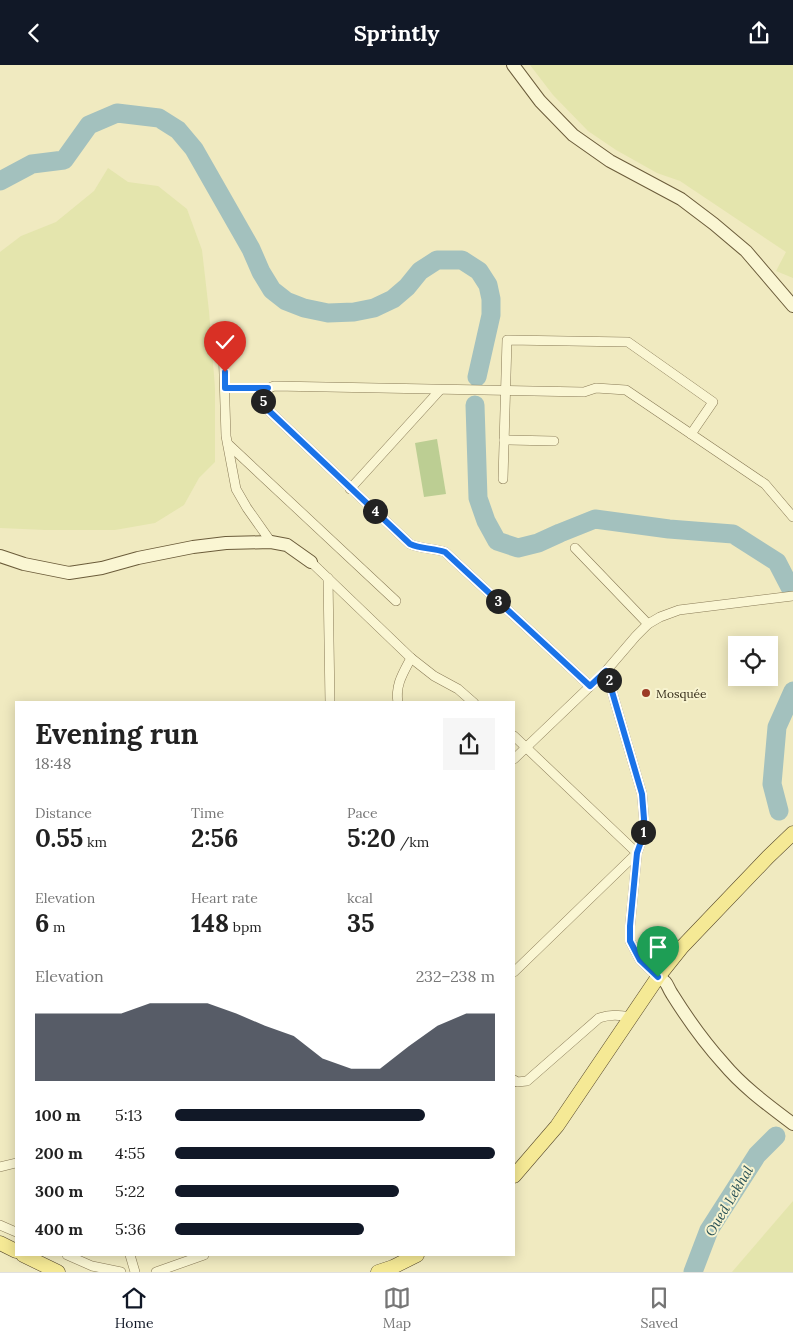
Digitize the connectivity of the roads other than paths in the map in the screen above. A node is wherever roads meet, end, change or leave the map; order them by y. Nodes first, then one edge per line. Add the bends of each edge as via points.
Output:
1 (513, 65) edge
2 (793, 306) edge
3 (223, 344) dead end
4 (225, 388) junction
5 (268, 388) junction
6 (440, 390) junction
7 (506, 390) junction
8 (691, 434) junction
9 (504, 440) junction
10 (554, 441) dead end
11 (228, 444) junction
12 (503, 479) dead end
13 (350, 489) junction
14 (793, 517) edge
15 (271, 542) junction
16 (575, 549) dead end
17 (0, 556) edge
18 (311, 562) joint
19 (328, 578) junction
20 (793, 596) edge
21 (396, 601) dead end
22 (648, 624) junction
23 (411, 658) junction
24 (606, 671) junction
25 (590, 686) junction
26 (330, 701) edge
27 (398, 701) edge
28 (468, 701) edge
29 (515, 737) edge
30 (525, 747) junction
31 (515, 758) edge
32 (793, 833) edge
33 (637, 853) junction
34 (515, 972) edge
35 (658, 977) junction
36 (631, 1017) junction
37 (515, 1081) edge
38 (793, 1124) edge
39 (15, 1163) edge
40 (0, 1167) edge
41 (515, 1176) edge
42 (0, 1225) edge
43 (15, 1232) edge
44 (0, 1243) edge
45 (15, 1250) edge
46 (25, 1256) edge
47 (69, 1256) edge
48 (130, 1256) edge
49 (201, 1256) edge
50 (414, 1256) edge
51 (58, 1272) edge
52 (120, 1272) edge
53 (135, 1272) edge
54 (156, 1272) edge
55 (378, 1272) edge

1 - 2 main road via 540,101 573,135 610,161 681,199 714,224 746,251
3 - 4 street
4 - 5 street
4 - 11 street
5 - 6 street
5 - 13 street via 263,394 265,407
6 - 7 street
6 - 13 street
7 - 8 street via 626,390
7 - 8 street via 507,340 628,342 713,402
7 - 9 street
8 - 14 street via 765,484
9 - 10 street
9 - 12 street
11 - 15 street via 236,489
11 - 21 street
13 - 25 street via 410,544 445,552
15 - 17 main road via 201,546 69,573
15 - 18 main road via 287,545
16 - 22 street
18 - 19 street
19 - 23 street
19 - 26 street
20 - 22 street via 679,610
22 - 24 street
23 - 27 street via 400,678
23 - 28 street via 458,689
24 - 25 street
24 - 33 street via 642,794 643,836
25 - 30 street
29 - 30 street
30 - 31 street
30 - 33 street
32 - 35 main road via 682,947
33 - 34 street
33 - 35 street via 630,941 640,960
35 - 36 main road
35 - 38 main road via 666,981 706,1042 740,1082
36 - 37 street via 618,1014 599,1018 527,1081
36 - 41 main road via 557,1126
39 - 40 street
42 - 43 street
44 - 45 main road
46 - 51 main road
47 - 52 street via 92,1266
48 - 53 street
49 - 54 street
50 - 55 main road

